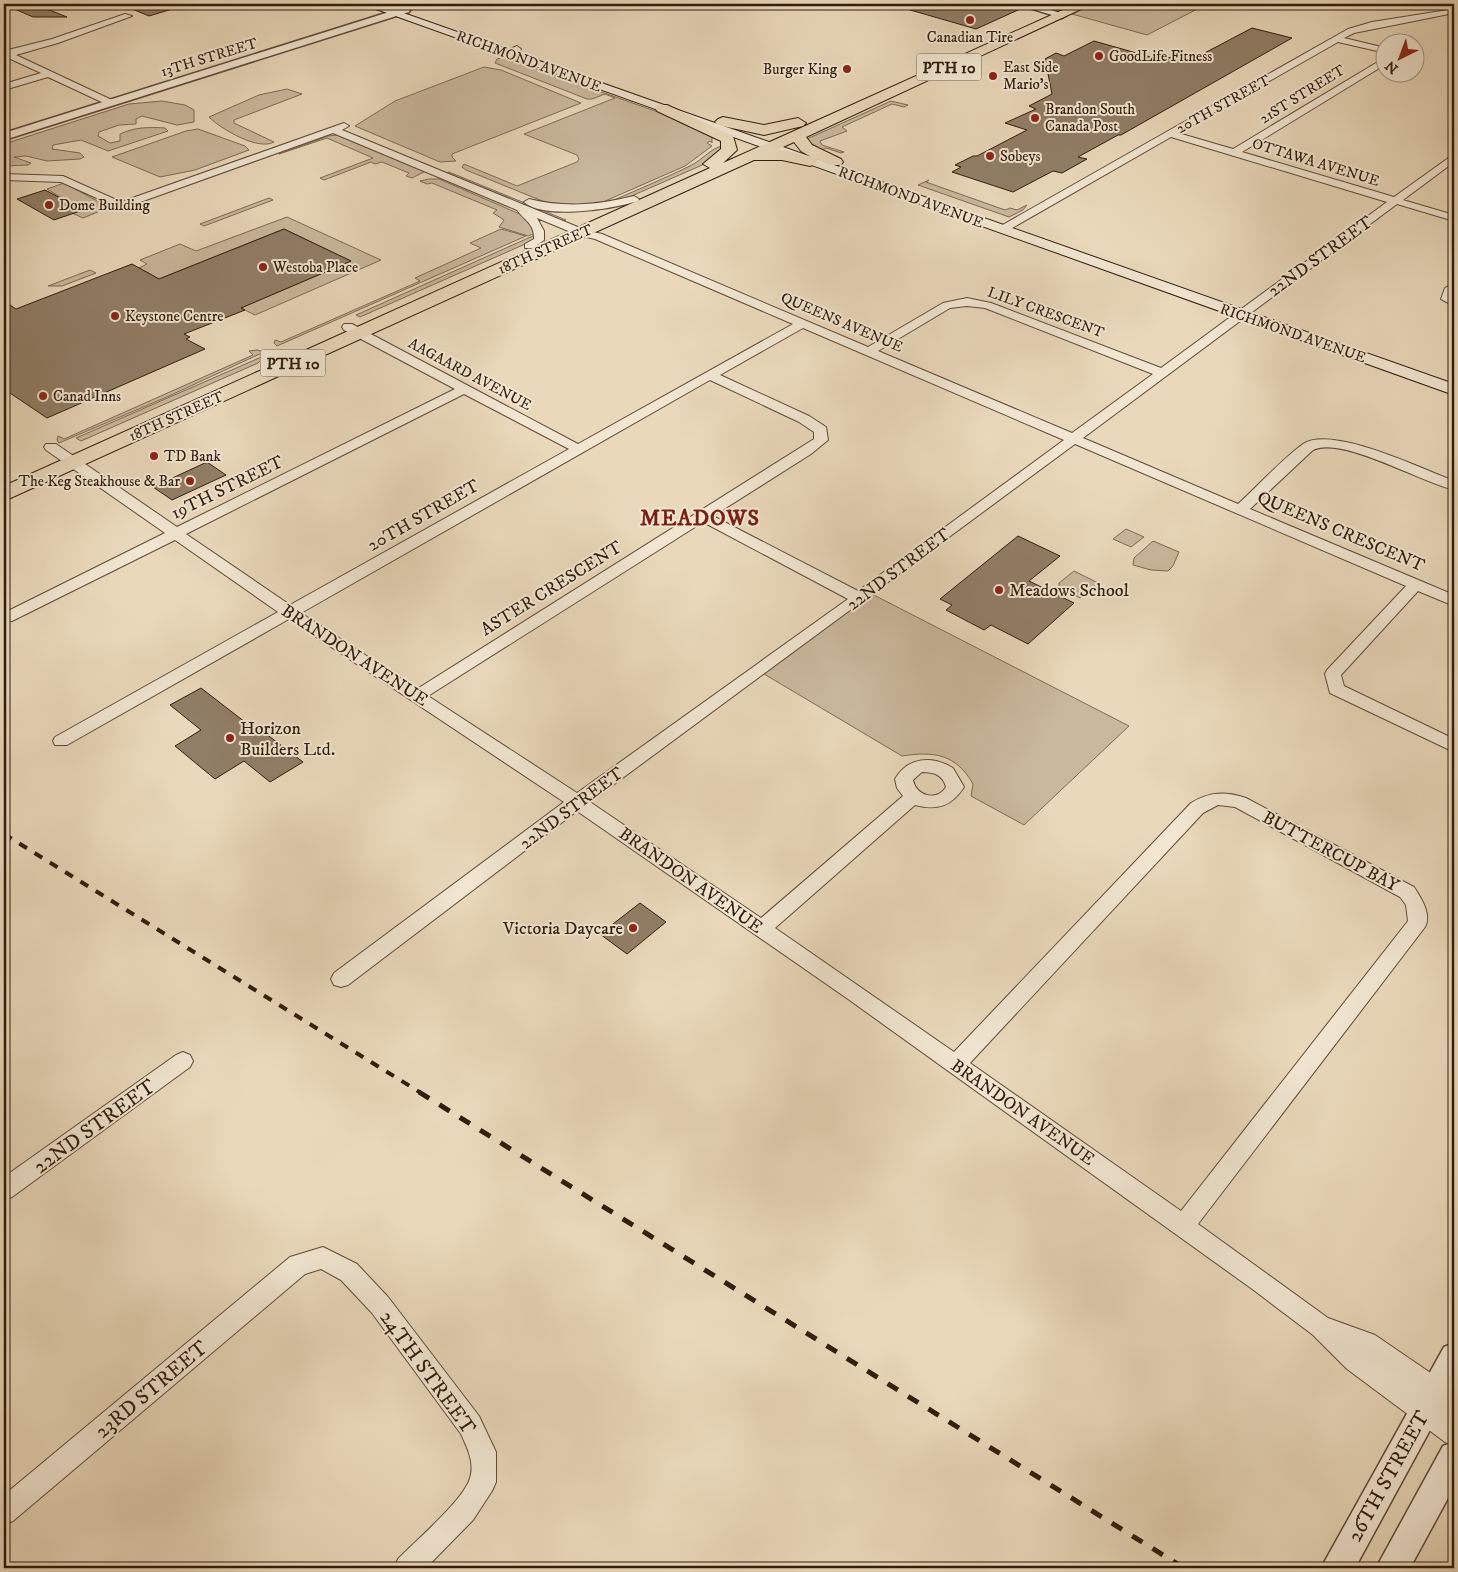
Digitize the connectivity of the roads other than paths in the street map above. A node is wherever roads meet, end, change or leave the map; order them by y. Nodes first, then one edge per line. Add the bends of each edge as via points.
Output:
1 (368, 4) edge
2 (423, 4) edge
3 (1021, 4) edge
4 (1086, 4) edge
5 (396, 9) edge
6 (1060, 10) edge
7 (1454, 11) edge
8 (128, 16) dead end
9 (362, 24) junction
10 (425, 24) junction
11 (1336, 39) junction
12 (1376, 49) edge
13 (511, 51) junction
14 (6, 53) edge
15 (1376, 66) edge
16 (48, 74) junction
17 (4, 87) edge
18 (111, 103) junction
19 (662, 108) junction
20 (723, 122) junction
21 (814, 123) junction
22 (1170, 134) junction
23 (4, 137) edge
24 (770, 143) junction
25 (1234, 153) junction
26 (1454, 158) edge
27 (810, 161) junction
28 (835, 162) junction
29 (711, 164) junction
30 (731, 165) junction
31 (4, 171) edge
32 (79, 174) dead end
33 (4, 177) edge
34 (109, 188) dead end
35 (634, 199) junction
36 (134, 201) junction
37 (1395, 201) junction
38 (520, 203) junction
39 (1454, 218) edge
40 (1008, 227) junction
41 (584, 229) junction
42 (529, 246) junction
43 (1454, 286) edge
44 (1454, 302) edge
45 (1245, 311) junction
46 (803, 323) junction
47 (354, 330) junction
48 (869, 351) junction
49 (1161, 373) junction
50 (711, 376) junction
51 (1454, 380) edge
52 (464, 389) junction
53 (1454, 390) edge
54 (1074, 438) junction
55 (578, 449) junction
56 (62, 455) junction
57 (4, 480) edge
58 (1454, 486) edge
59 (4, 494) edge
60 (1241, 509) junction
61 (703, 516) junction
62 (176, 533) junction
63 (1416, 584) junction
64 (859, 598) junction
65 (1454, 601) edge
66 (289, 612) junction
67 (8, 618) dead end
68 (417, 696) junction
69 (61, 741) dead end
70 (1454, 746) edge
71 (913, 797) dead end
72 (577, 802) junction
73 (761, 929) junction
74 (341, 979) dead end
75 (184, 1062) dead end
76 (955, 1065) junction
77 (4, 1190) edge
78 (1184, 1225) junction
79 (298, 1265) joint
80 (1454, 1357) edge
81 (1438, 1402) edge
82 (1454, 1433) edge
83 (1454, 1457) edge
84 (4, 1512) edge
85 (407, 1568) edge
86 (1337, 1568) edge
87 (1392, 1568) edge

1 - 5 main road, RICHMOND AVENUE
2 - 5 street, 13TH STREET
3 - 6 street
4 - 6 main road, 18TH STREET / PTH 10
5 - 9 street, 13TH STREET
5 - 10 main road, RICHMOND AVENUE
5 - 13 main road, RICHMOND AVENUE
6 - 21 main road, 18TH STREET / PTH 10
7 - 11 street, 20TH STREET via 1372,25
8 - 14 street via 55,41
9 - 10 street via 394,20
9 - 18 street, 13TH STREET
10 - 13 main road, RICHMOND AVENUE
11 - 12 street
11 - 22 street, 20TH STREET
13 - 19 main road, RICHMOND AVENUE
13 - 20 main road, RICHMOND AVENUE
14 - 16 street
15 - 25 street, 21ST STREET
16 - 17 street
16 - 18 street
18 - 23 street, 13TH STREET
19 - 24 main road, RICHMOND AVENUE
19 - 29 main road via 728,139 730,150
20 - 21 main road via 769,130
20 - 24 main road, RICHMOND AVENUE
21 - 24 main road, 18TH STREET / PTH 10
21 - 28 main road via 801,137 801,143
22 - 25 street, OTTAWA AVENUE
22 - 40 street, 20TH STREET
24 - 27 main road, RICHMOND AVENUE
24 - 28 main road, RICHMOND AVENUE
24 - 29 main road, 18TH STREET / PTH 10
24 - 30 main road, 18TH STREET / PTH 10
25 - 37 street, OTTAWA AVENUE
26 - 37 street, 22ND STREET
27 - 30 main road via 778,155
27 - 40 main road, RICHMOND AVENUE
28 - 40 main road, RICHMOND AVENUE
29 - 35 main road, 18TH STREET / PTH 10
30 - 41 main road, 18TH STREET / PTH 10
31 - 32 street via 61,170
33 - 36 street via 63,178 120,206
34 - 36 street
35 - 38 street via 613,206 586,208
35 - 41 main road, 18TH STREET / PTH 10
36 - 38 street via 339,128
37 - 39 street, OTTAWA AVENUE
37 - 45 street, 22ND STREET
38 - 41 street, QUEENS AVENUE
38 - 42 street via 539,230 539,240
40 - 45 main road, RICHMOND AVENUE
41 - 42 main road, 18TH STREET / PTH 10
41 - 46 street, QUEENS AVENUE
41 - 47 main road, 18TH STREET / PTH 10
42 - 47 main road, 18TH STREET / PTH 10
43 - 44 street via 1449,290 1447,299
45 - 49 street, 22ND STREET
45 - 51 main road, RICHMOND AVENUE
45 - 53 main road, RICHMOND AVENUE
46 - 48 street, QUEENS AVENUE
46 - 50 street, 20TH STREET
47 - 52 street, AAGAARD AVENUE
47 - 56 main road, 18TH STREET / PTH 10
48 - 49 street, LILY CRESCENT via 947,305 967,302 987,305
48 - 54 street, QUEENS AVENUE
49 - 54 street, 22ND STREET
50 - 55 street, 20TH STREET
50 - 61 street, ASTER CRESCENT via 804,419 821,430 821,440
52 - 55 street, AAGAARD AVENUE
52 - 62 street, 19TH STREET
54 - 60 street, QUEENS CRESCENT
54 - 64 street, 22ND STREET
55 - 66 street, 20TH STREET
56 - 57 main road, 18TH STREET / PTH 10
56 - 59 main road, 18TH STREET / PTH 10
56 - 62 street, BRANDON AVENUE
58 - 60 street, QUEENS CRESCENT via 1347,445 1319,442 1308,448
60 - 63 street, QUEENS CRESCENT
61 - 64 street
61 - 68 street, ASTER CRESCENT
62 - 66 street, BRANDON AVENUE
62 - 67 street, 19TH STREET
63 - 65 street, QUEENS CRESCENT
63 - 70 street via 1333,674 1336,689
64 - 72 street, 22ND STREET
66 - 68 street, BRANDON AVENUE
66 - 69 street, 20TH STREET
68 - 72 street, BRANDON AVENUE
71 - 73 street
72 - 73 street, BRANDON AVENUE
72 - 74 street, 22ND STREET
73 - 76 street, BRANDON AVENUE
75 - 77 street, 22ND STREET
76 - 78 street, BRANDON AVENUE
76 - 78 street, BUTTERCUP BAY via 1197,808 1209,800 1222,797 1240,802 1407,892 1415,904 1418,922
78 - 81 street, BRANDON AVENUE via 1322,1327 1356,1361
79 - 84 street, 23RD STREET
79 - 85 street, 24TH STREET via 323,1258 349,1272 380,1305 470,1425 483,1452 483,1482 464,1511
80 - 81 street, 26TH STREET
81 - 82 street, BRANDON AVENUE
81 - 86 street, 26TH STREET
83 - 87 street

